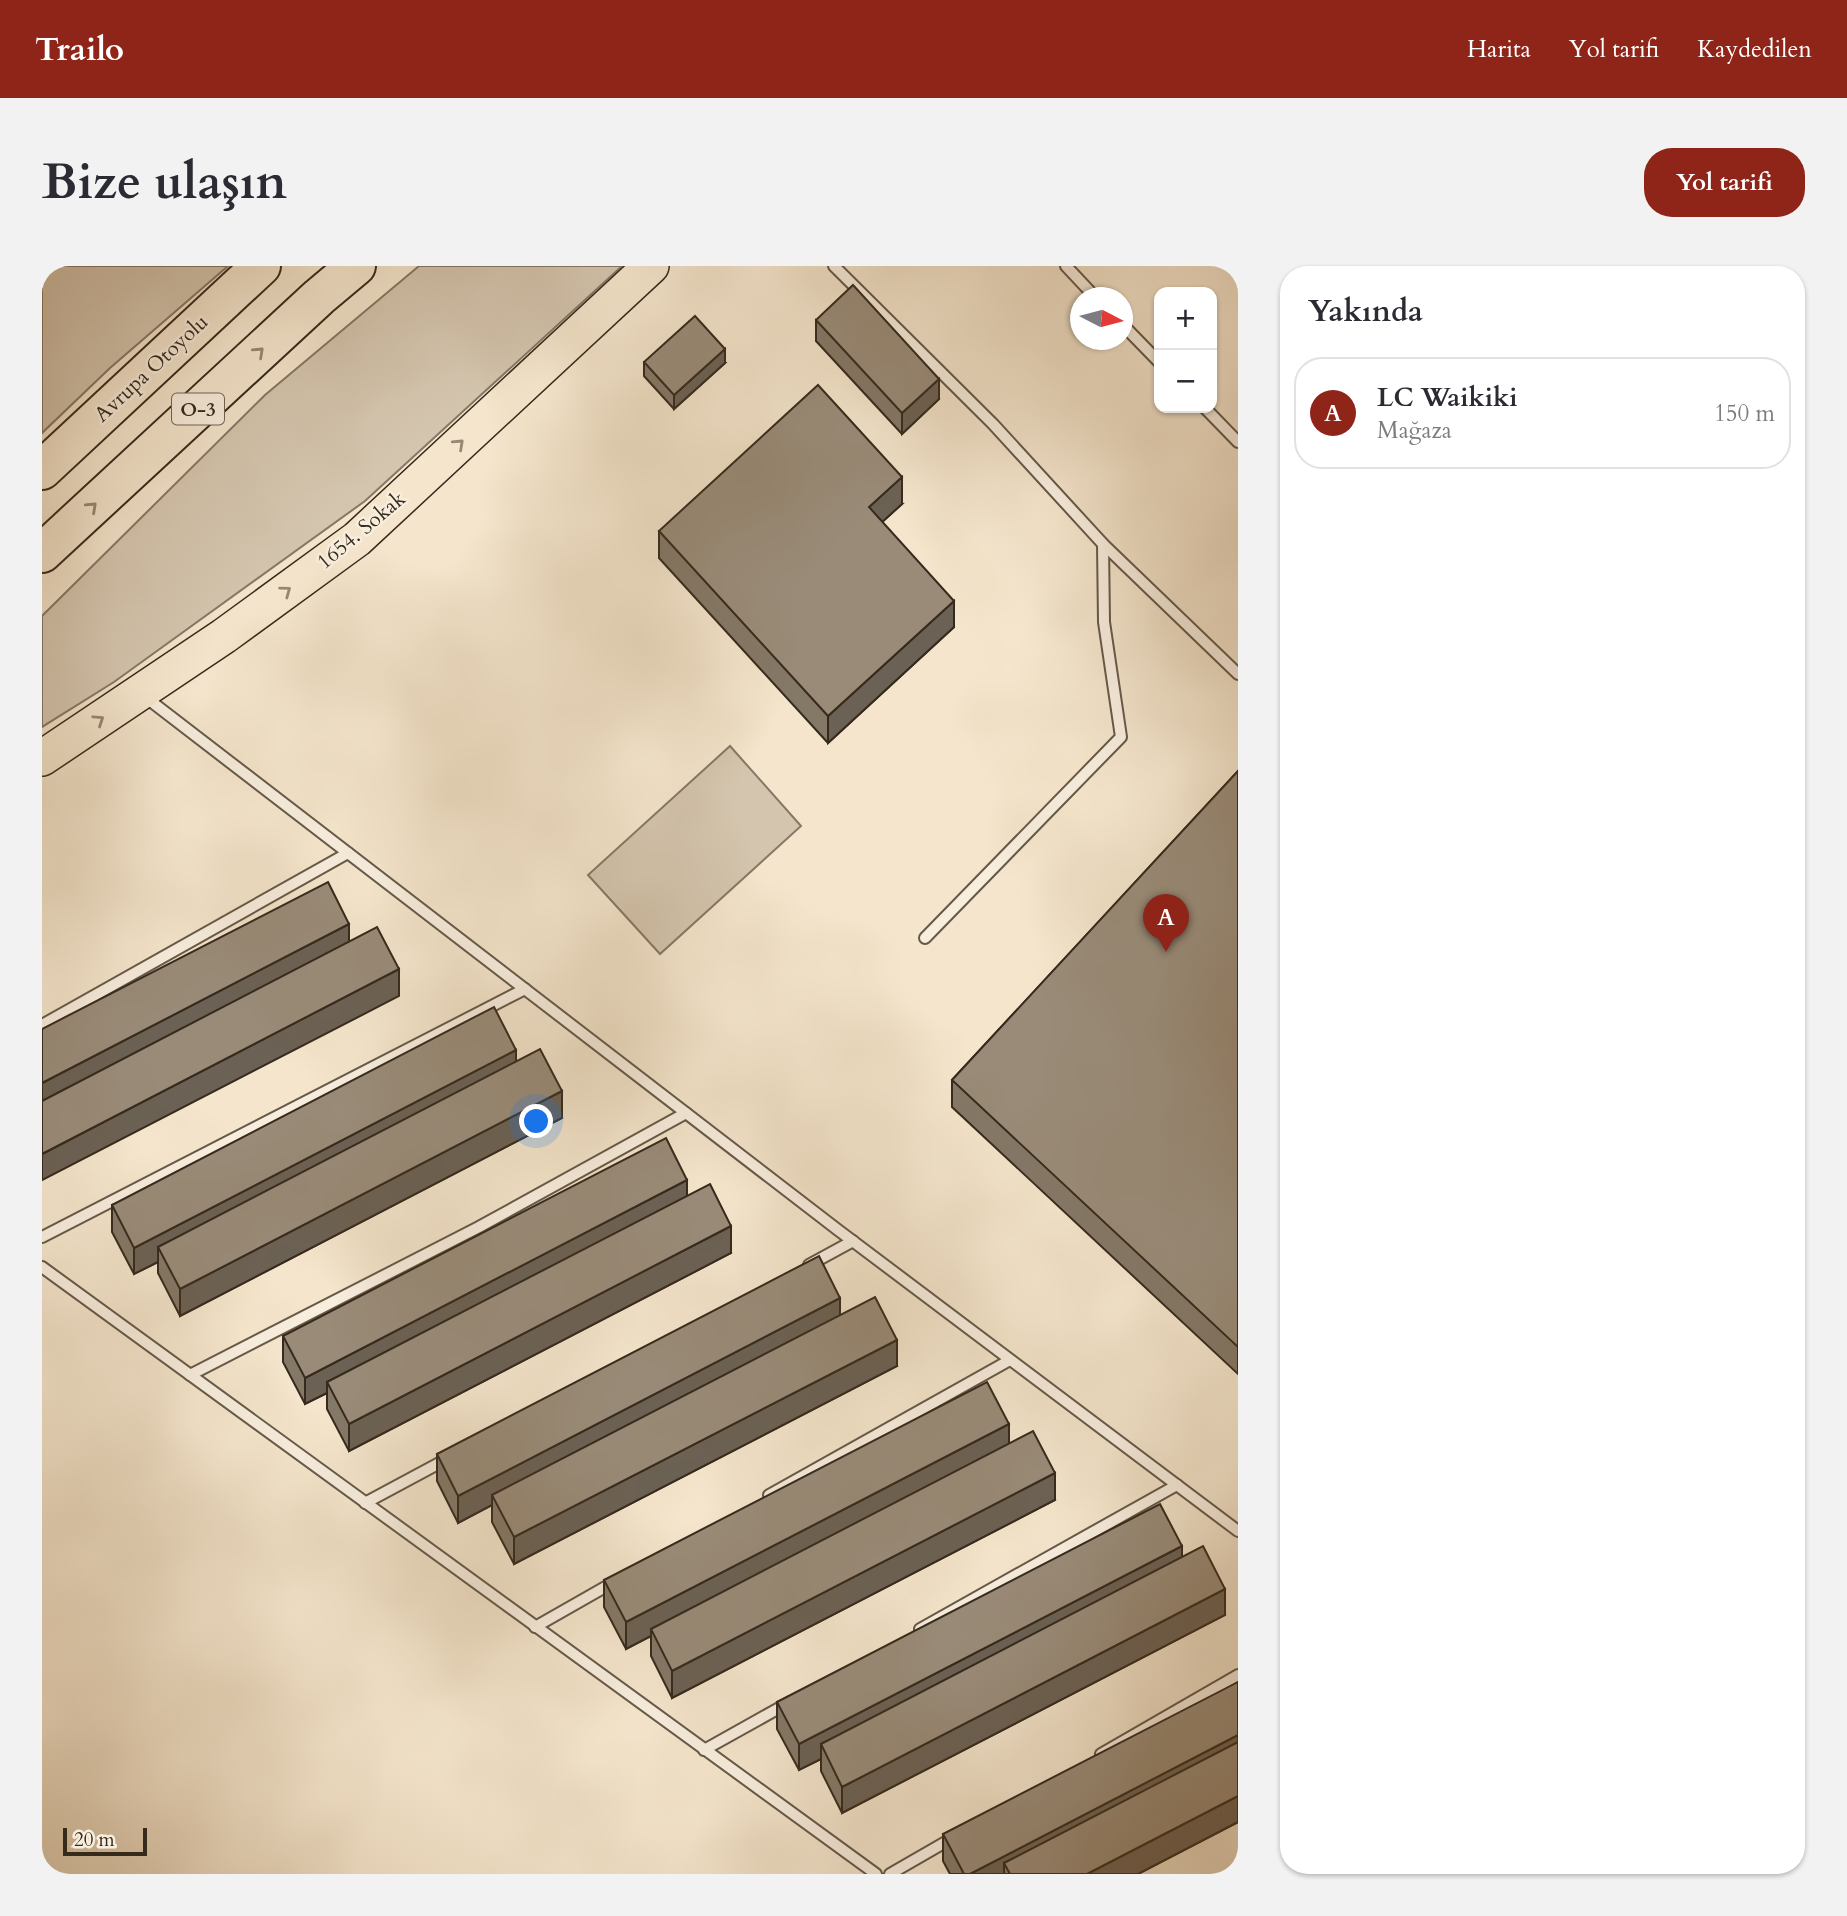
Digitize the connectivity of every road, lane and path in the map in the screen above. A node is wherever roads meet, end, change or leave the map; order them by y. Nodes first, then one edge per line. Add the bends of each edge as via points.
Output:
1 (261, 266) edge
2 (356, 266) edge
3 (651, 266) edge
4 (835, 266) edge
5 (1066, 266) edge
6 (1086, 287) edge
7 (1133, 335) edge
8 (1154, 357) edge
9 (1210, 413) edge
10 (1238, 442) edge
11 (42, 470) edge
12 (1103, 544) junction
13 (42, 553) edge
14 (1238, 674) edge
15 (139, 693) junction
16 (42, 758) edge
17 (348, 853) junction
18 (925, 938) dead end
19 (525, 989) junction
20 (42, 1025) edge
21 (686, 1113) junction
22 (42, 1237) edge
23 (853, 1241) junction
24 (42, 1267) edge
25 (804, 1267) edge
26 (1010, 1360) junction
27 (190, 1375) junction
28 (463, 1451) edge
29 (1177, 1485) junction
30 (365, 1503) junction
31 (754, 1503) edge
32 (1238, 1531) edge
33 (620, 1579) edge
34 (535, 1627) junction
35 (910, 1634) edge
36 (1238, 1675) edge
37 (801, 1695) edge
38 (704, 1750) junction
39 (1094, 1757) edge
40 (962, 1833) edge
41 (876, 1874) edge
42 (890, 1874) edge

1 - 11 highway, Avrupa Otoyolu
13 -> 2 highway, O-3
15 -> 3 main road, 1654. Sokak via 356,539
4 - 12 lane via 993,424
5 - 6 lane
7 - 8 lane
9 - 10 lane
12 - 14 lane
12 - 18 lane via 1104,622 1121,737
16 -> 15 main road, 1654. Sokak
15 - 17 lane
17 - 19 lane
17 - 20 lane
19 - 21 lane
19 - 22 lane
21 - 23 lane
21 - 27 lane via 467,1234
23 - 25 lane
23 - 26 lane
24 - 27 lane
26 - 29 lane
26 - 31 lane
27 - 30 lane
28 - 30 lane
29 - 32 lane
29 - 35 lane
30 - 34 lane
33 - 34 lane
34 - 38 lane
36 - 39 lane
37 - 38 lane
38 - 41 lane
40 - 42 lane

